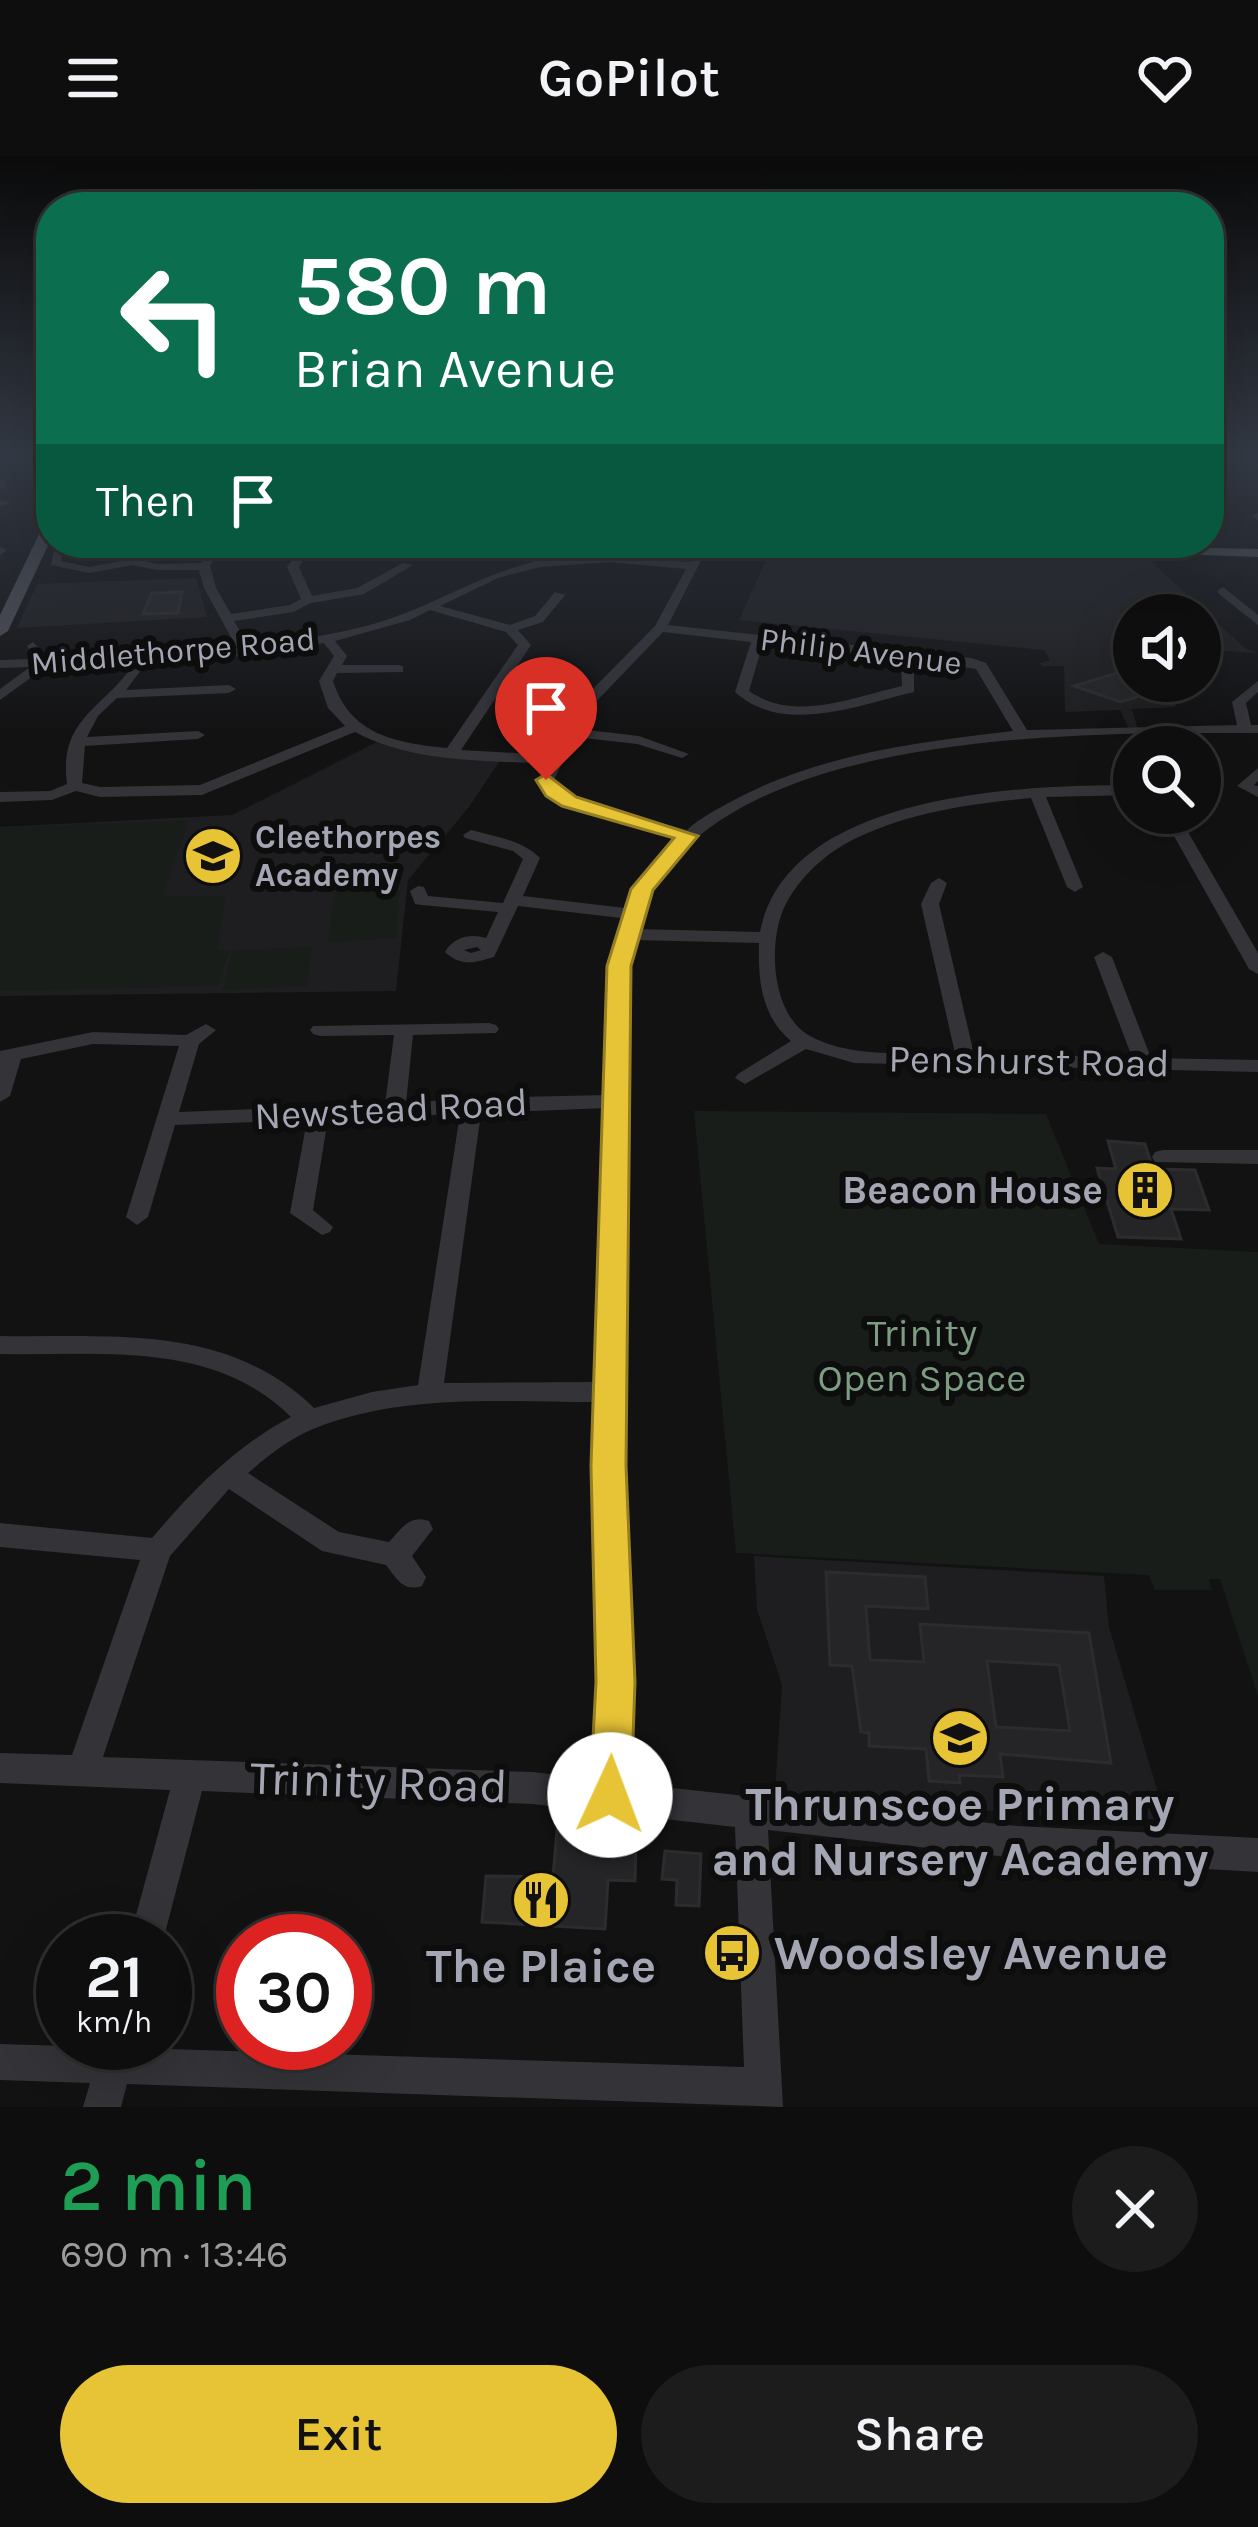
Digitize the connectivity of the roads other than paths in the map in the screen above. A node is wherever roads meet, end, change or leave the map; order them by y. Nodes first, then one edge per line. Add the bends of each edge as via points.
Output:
1 (1224, 553) edge
2 (1258, 554) edge
3 (36, 555) edge
4 (56, 558) edge
5 (131, 558) edge
6 (210, 558) edge
7 (299, 558) edge
8 (535, 558) edge
9 (697, 558) edge
10 (133, 562) junction
11 (540, 564) junction
12 (204, 566) junction
13 (692, 566) junction
14 (395, 568) dead end
15 (1223, 591) dead end
16 (560, 594) dead end
17 (308, 600) junction
18 (432, 608) junction
19 (227, 619) junction
20 (1258, 621) edge
21 (660, 628) junction
22 (510, 629) junction
23 (0, 631) edge
24 (327, 639) junction
25 (758, 639) junction
26 (33, 646) dead end
27 (246, 652) junction
28 (908, 655) junction
29 (144, 657) junction
30 (44, 662) junction
31 (0, 664) edge
32 (335, 669) junction
33 (398, 669) dead end
34 (1258, 685) edge
35 (229, 689) dead end
36 (118, 694) junction
37 (0, 697) edge
38 (356, 728) junction
39 (1251, 729) edge
40 (1221, 732) edge
41 (570, 733) junction
42 (205, 734) dead end
43 (1023, 736) junction
44 (1113, 739) edge
45 (81, 742) junction
46 (452, 752) junction
47 (682, 754) dead end
48 (554, 760) junction
49 (1258, 772) edge
50 (76, 786) junction
51 (1113, 790) edge
52 (1036, 791) junction
53 (1258, 792) edge
54 (0, 797) edge
55 (1181, 834) edge
56 (688, 836) junction
57 (481, 843) dead end
58 (939, 884) dead end
59 (1075, 887) dead end
60 (418, 891) dead end
61 (508, 904) junction
62 (628, 924) junction
63 (767, 938) junction
64 (489, 946) dead end
65 (1103, 957) dead end
66 (1258, 969) edge
67 (404, 1029) junction
68 (489, 1029) dead end
69 (320, 1030) dead end
70 (803, 1042) junction
71 (6, 1055) edge
72 (966, 1060) junction
73 (1144, 1064) junction
74 (1258, 1066) edge
75 (745, 1078) dead end
76 (0, 1096) edge
77 (615, 1101) junction
78 (472, 1104) junction
79 (395, 1108) junction
80 (319, 1113) junction
81 (166, 1119) junction
82 (1163, 1157) dead end
83 (1258, 1157) edge
84 (136, 1217) dead end
85 (322, 1227) dead end
86 (0, 1345) edge
87 (610, 1392) junction
88 (430, 1393) junction
89 (309, 1419) junction
90 (228, 1474) junction
91 (419, 1529) dead end
92 (0, 1535) edge
93 (158, 1550) junction
94 (0, 1768) edge
95 (82, 1771) junction
96 (190, 1775) junction
97 (610, 1795) junction
98 (752, 1812) junction
99 (1258, 1855) edge
100 (153, 1914) edge
101 (192, 2059) edge
102 (36, 2060) edge
103 (0, 2062) edge
104 (112, 2070) edge
105 (764, 2096) edge
106 (102, 2107) edge

1 - 2 main road
3 - 23 main road
4 - 10 street via 69,569
5 - 10 street
6 - 12 street
7 - 17 street via 293,567
8 - 11 street
9 - 13 street
10 - 12 street
11 - 13 street, Middlethorpe Road
11 - 18 street, Middlethorpe Road via 494,576
12 - 19 street
13 - 21 street
14 - 17 street via 350,595
15 - 20 street
16 - 22 street via 539,619
17 - 19 street
18 - 22 street
18 - 24 street, Middlethorpe Road
19 - 27 street
21 - 25 street, Philip Avenue
21 - 41 street via 584,706
22 - 46 street via 523,640 522,652
24 - 27 street, Middlethorpe Road
24 - 32 street via 341,656
25 - 28 street, Philip Avenue
25 - 28 street via 742,692 781,709 909,689
26 - 30 street
27 - 29 street, Middlethorpe Road
28 - 43 street, Philip Avenue via 981,667
29 - 30 street, Middlethorpe Road
29 - 36 street
30 - 31 street, Middlethorpe Road
30 - 37 street
32 - 33 street
32 - 38 street via 326,681 333,705
34 - 39 street via 1239,703
35 - 36 street
36 - 45 street via 93,713
38 - 46 street
38 - 50 street via 202,790
39 - 40 street
41 - 47 street
41 - 48 street
42 - 45 street
43 - 44 street
43 - 56 street via 914,748 816,771 744,800
45 - 50 street
46 - 48 street
48 - 56 street via 546,780 560,797
49 - 53 street via 1245,786
50 - 54 street
51 - 52 street
52 - 59 street
52 - 63 street via 937,806 847,839 789,884
55 - 66 street
56 - 62 street via 650,875
57 - 61 street via 531,855
58 - 72 street via 930,904
60 - 61 street via 421,900
61 - 62 street
61 - 64 street
62 - 63 street
62 - 77 street
63 - 70 street via 772,1009
65 - 73 street
67 - 68 street via 466,1022
67 - 69 street via 348,1023
67 - 79 street
70 - 72 street, Penshurst Road via 854,1057
70 - 75 street
71 - 76 street
71 - 81 street via 93,1038 198,1035
72 - 73 street, Penshurst Road
73 - 74 street, Penshurst Road
77 - 78 street, Newstead Road
77 - 87 street
78 - 79 street, Newstead Road
78 - 88 street
79 - 80 street, Newstead Road
80 - 81 street, Newstead Road
80 - 85 street via 292,1219
81 - 84 street
82 - 83 street
86 - 89 street via 166,1349 212,1358 273,1382
87 - 88 street
87 - 97 street
88 - 89 street
89 - 90 street
90 - 91 street via 332,1543 403,1566
90 - 93 street
92 - 93 street
93 - 95 street
94 - 95 street, Trinity Road
95 - 96 street, Trinity Road
96 - 97 street, Trinity Road
96 - 100 street
97 - 98 street, Trinity Road
98 - 99 street, Trinity Road via 1017,1842
98 - 105 street
101 - 105 street
102 - 103 street
104 - 106 street

